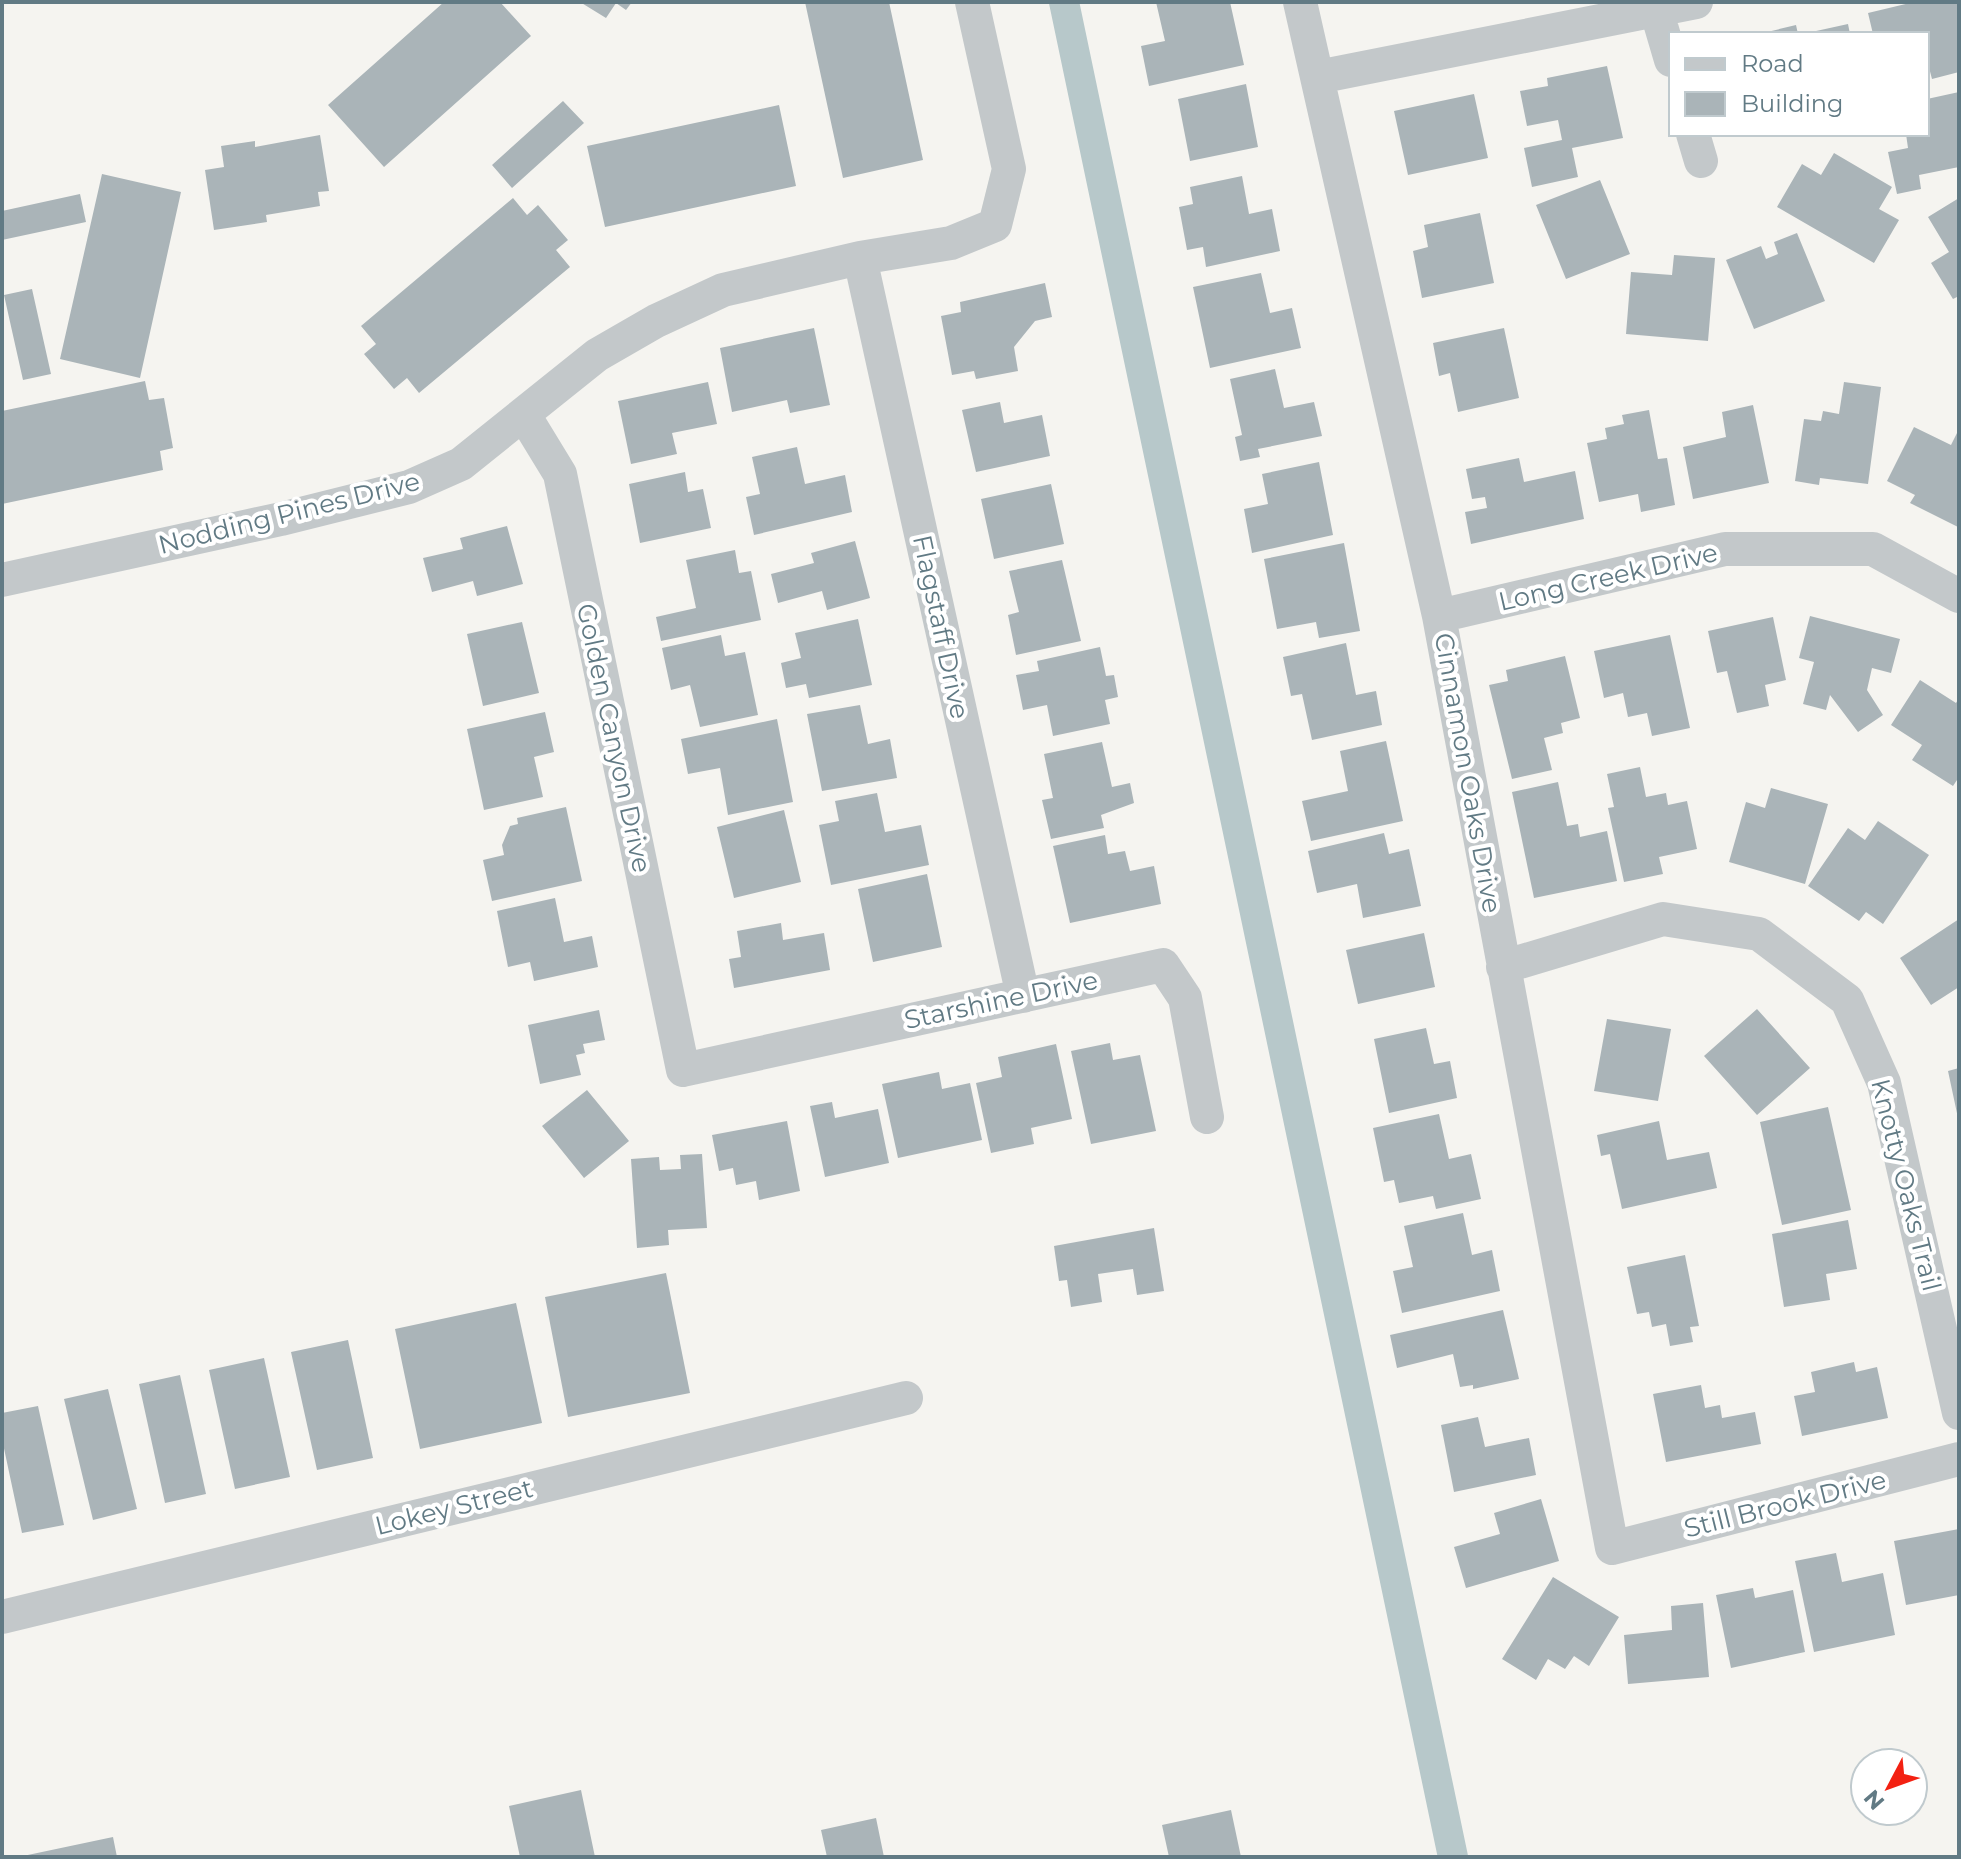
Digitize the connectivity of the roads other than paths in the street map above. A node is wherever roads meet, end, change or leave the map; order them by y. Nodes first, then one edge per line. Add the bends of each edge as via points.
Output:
1 (972, 2) edge
2 (1300, 2) edge
3 (1696, 2) edge
4 (1656, 9) junction
5 (1669, 53) edge
6 (1318, 77) junction
7 (860, 258) junction
8 (524, 415) junction
9 (2, 580) edge
10 (1959, 596) edge
11 (1439, 616) junction
12 (1503, 967) junction
13 (1023, 996) junction
14 (683, 1070) joint
15 (1207, 1117) dead end
16 (906, 1398) dead end
17 (1959, 1413) edge
18 (1959, 1459) edge
19 (1612, 1548) joint
20 (2, 1617) edge

1 - 7 street, Nodding Pines Drive via 1009,169 995,225 951,243
2 - 6 street, Cinnamon Oaks Drive
3 - 4 street
4 - 5 street
4 - 6 street
6 - 11 street, Cinnamon Oaks Drive
7 - 8 street, Nodding Pines Drive via 723,290 656,321 597,355
7 - 13 street, Flagstaff Drive
8 - 9 street, Nodding Pines Drive via 461,464 409,487
8 - 14 street, Golden Canyon Drive via 560,474
10 - 11 street, Long Creek Drive via 1873,549 1725,549
11 - 12 street, Cinnamon Oaks Drive
12 - 17 street, Knotty Oaks Trail via 1663,919 1759,934 1847,1000 1884,1083
12 - 19 street, Cinnamon Oaks Drive
13 - 14 street, Starshine Drive
13 - 15 street, Starshine Drive via 1163,965 1185,998
16 - 20 street, Lokey Street
18 - 19 street, Still Brook Drive

